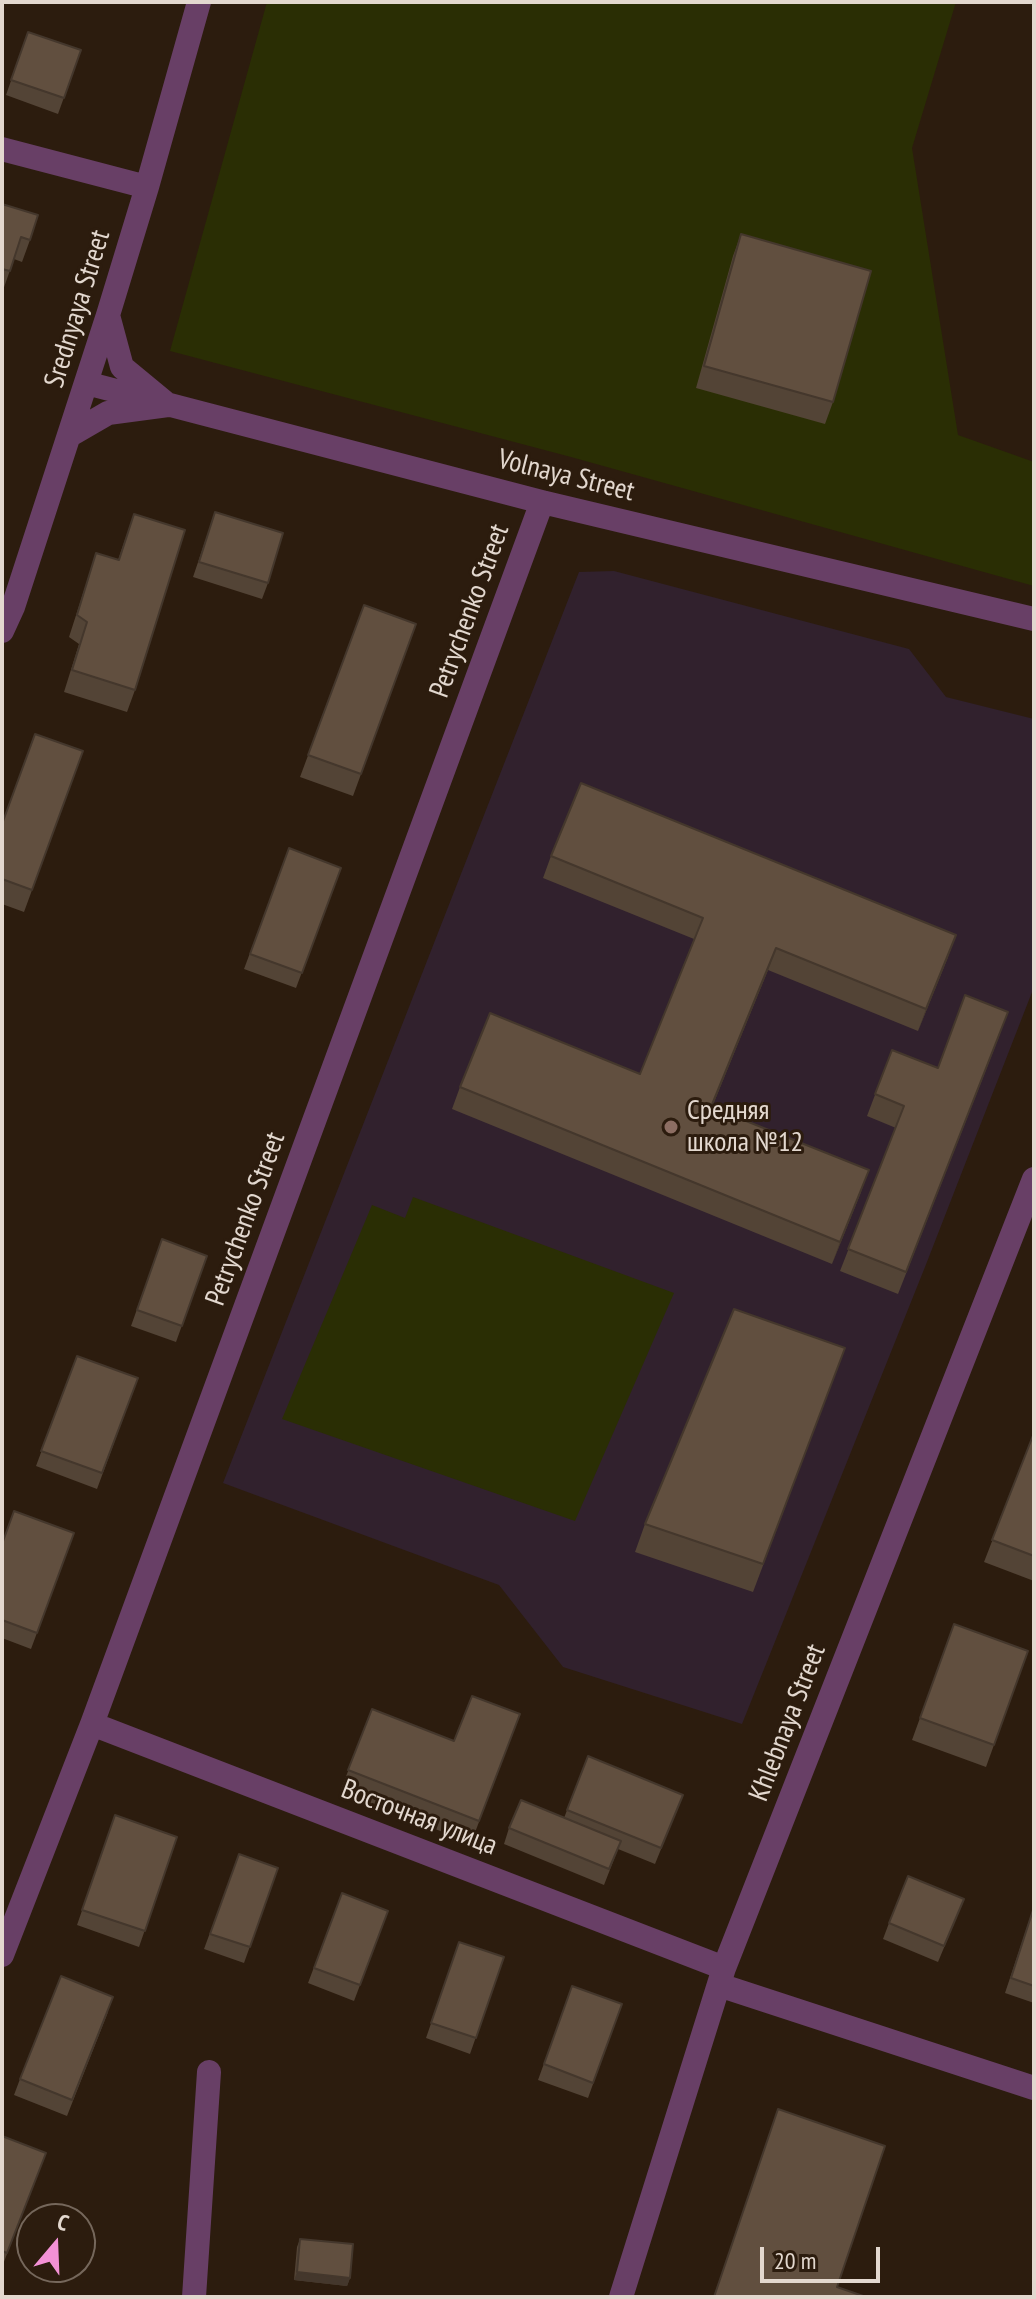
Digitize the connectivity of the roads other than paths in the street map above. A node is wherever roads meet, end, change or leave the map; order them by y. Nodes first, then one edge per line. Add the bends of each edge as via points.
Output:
1 (199, 2) edge
2 (2, 149) edge
3 (147, 187) junction
4 (108, 315) junction
5 (86, 383) junction
6 (168, 405) junction
7 (70, 435) junction
8 (542, 502) junction
9 (1034, 619) edge
10 (2, 631) edge
11 (1034, 1179) edge
12 (92, 1724) junction
13 (2, 1955) edge
14 (722, 1977) junction
15 (209, 2072) dead end
16 (1034, 2088) edge
17 (194, 2297) edge
18 (621, 2297) edge

1 - 3 street, Srednyaya Street
2 - 3 street
3 - 4 street, Srednyaya Street
4 - 5 street, Srednyaya Street
4 - 6 street via 122,367
5 - 6 street, Volnaya Street
5 - 7 street, Srednyaya Street
6 - 7 street via 108,413
6 - 8 street, Volnaya Street
7 - 10 street, Srednyaya Street
8 - 9 street, Volnaya Street
8 - 12 street, Petrychenko Street
11 - 14 street, Khlebnaya Street
12 - 13 street, Petrychenko Street
12 - 14 street, Восточная улица
14 - 16 street, Восточная улица
14 - 18 street, Khlebnaya Street
15 - 17 street

